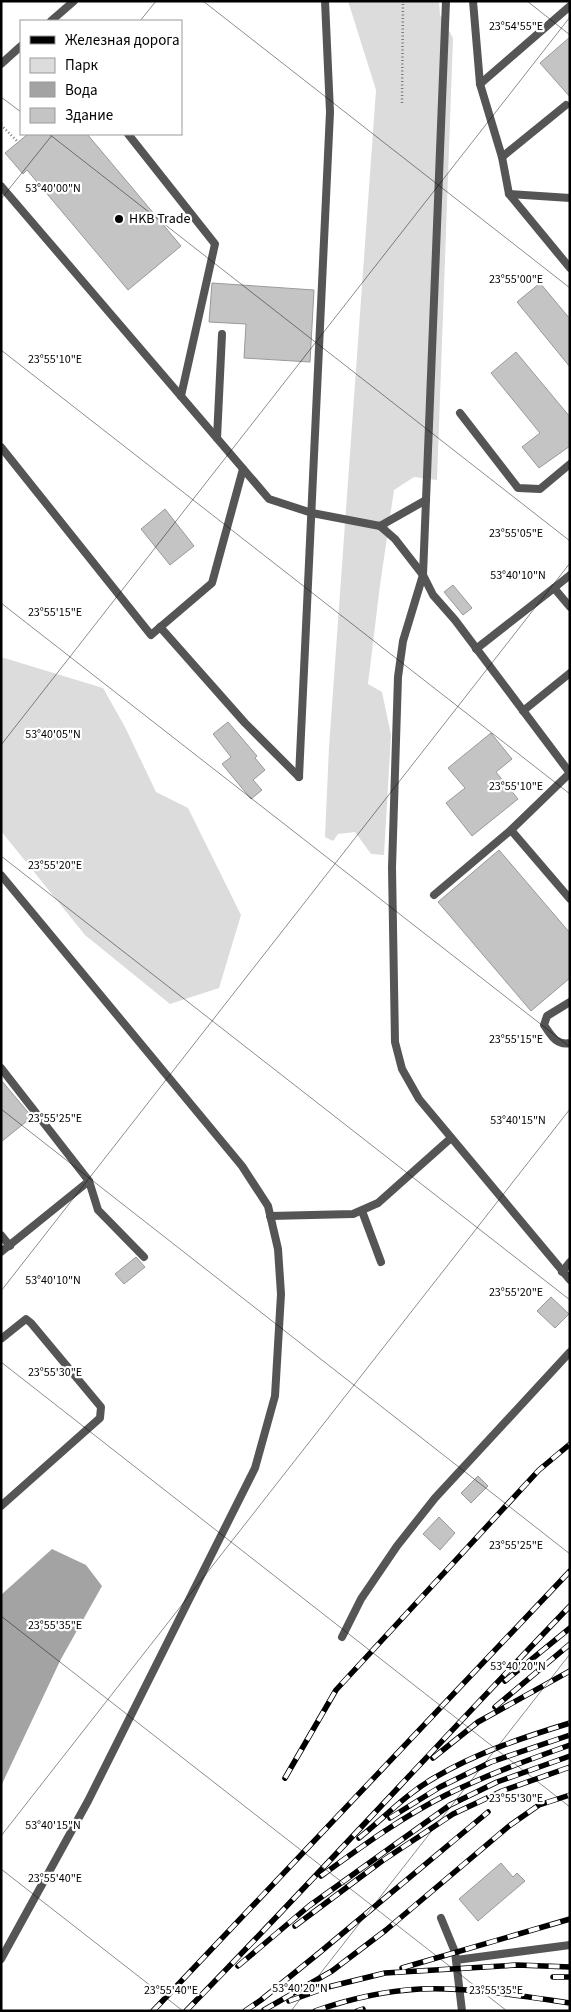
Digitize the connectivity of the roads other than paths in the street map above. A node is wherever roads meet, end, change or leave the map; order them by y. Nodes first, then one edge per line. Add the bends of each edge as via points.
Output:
1 (74, 1) edge
2 (325, 1) edge
3 (446, 1) edge
4 (474, 1) edge
5 (570, 6) edge
6 (52, 20) edge
7 (20, 47) edge
8 (1, 64) edge
9 (480, 84) junction
10 (566, 105) dead end
11 (129, 135) edge
12 (502, 158) junction
13 (1, 186) edge
14 (509, 194) junction
15 (570, 198) edge
16 (570, 268) edge
17 (222, 334) dead end
18 (181, 396) junction
19 (460, 413) dead end
20 (217, 438) junction
21 (1, 447) edge
22 (570, 464) edge
23 (243, 468) junction
24 (426, 500) junction
25 (312, 513) junction
26 (380, 526) junction
27 (423, 575) junction
28 (570, 575) edge
29 (554, 588) junction
30 (570, 607) edge
31 (160, 627) junction
32 (476, 649) junction
33 (570, 673) edge
34 (523, 711) junction
35 (570, 773) edge
36 (511, 830) junction
37 (1, 875) edge
38 (434, 895) dead end
39 (570, 899) edge
40 (570, 1002) edge
41 (570, 1043) edge
42 (1, 1068) edge
43 (451, 1138) junction
44 (89, 1181) junction
45 (362, 1210) junction
46 (270, 1216) junction
47 (1, 1235) edge
48 (10, 1246) junction
49 (1, 1252) edge
50 (144, 1257) dead end
51 (381, 1262) dead end
52 (570, 1262) edge
53 (562, 1272) junction
54 (570, 1280) edge
55 (1, 1339) edge
56 (570, 1352) edge
57 (1, 1506) edge
58 (342, 1637) dead end
59 (441, 1918) dead end
60 (570, 1945) edge
61 (1, 1959) edge
62 (456, 1960) junction
63 (462, 2011) edge

1 - 6 lane
2 - 25 lane via 330,112
3 - 24 lane
4 - 9 lane
5 - 9 lane
7 - 8 lane
9 - 12 lane
10 - 12 lane
11 - 18 lane via 216,244
12 - 14 lane
13 - 18 lane
14 - 15 lane
14 - 16 lane
17 - 20 lane
18 - 20 lane
19 - 22 lane via 518,488 540,489
20 - 23 lane
21 - 31 lane via 151,635
23 - 25 lane via 269,499
23 - 31 lane via 212,583
24 - 26 lane
24 - 27 lane
25 - 26 lane
25 - 31 lane via 299,777
26 - 27 lane via 395,539
27 - 32 lane via 433,595
27 - 43 lane via 403,641 398,677 392,868 395,1042 402,1069 419,1099
28 - 29 lane
29 - 30 lane
29 - 32 lane
32 - 34 lane
33 - 34 lane
34 - 35 lane
35 - 36 lane
36 - 38 lane
36 - 39 lane
37 - 46 lane via 242,1166 268,1206
40 - 41 lane via 547,1016 544,1025 554,1041 563,1045
42 - 44 lane
43 - 45 lane via 378,1203
43 - 53 lane
44 - 48 lane
44 - 50 lane via 98,1210
45 - 46 lane via 353,1214
45 - 51 lane
46 - 61 lane via 278,1249 281,1294 275,1396 255,1468 88,1800
47 - 48 lane
48 - 49 lane
52 - 53 lane
53 - 54 lane
55 - 57 lane via 26,1319 101,1407 100,1418
56 - 58 lane via 435,1498 361,1599
59 - 62 lane
60 - 62 lane
62 - 63 lane

